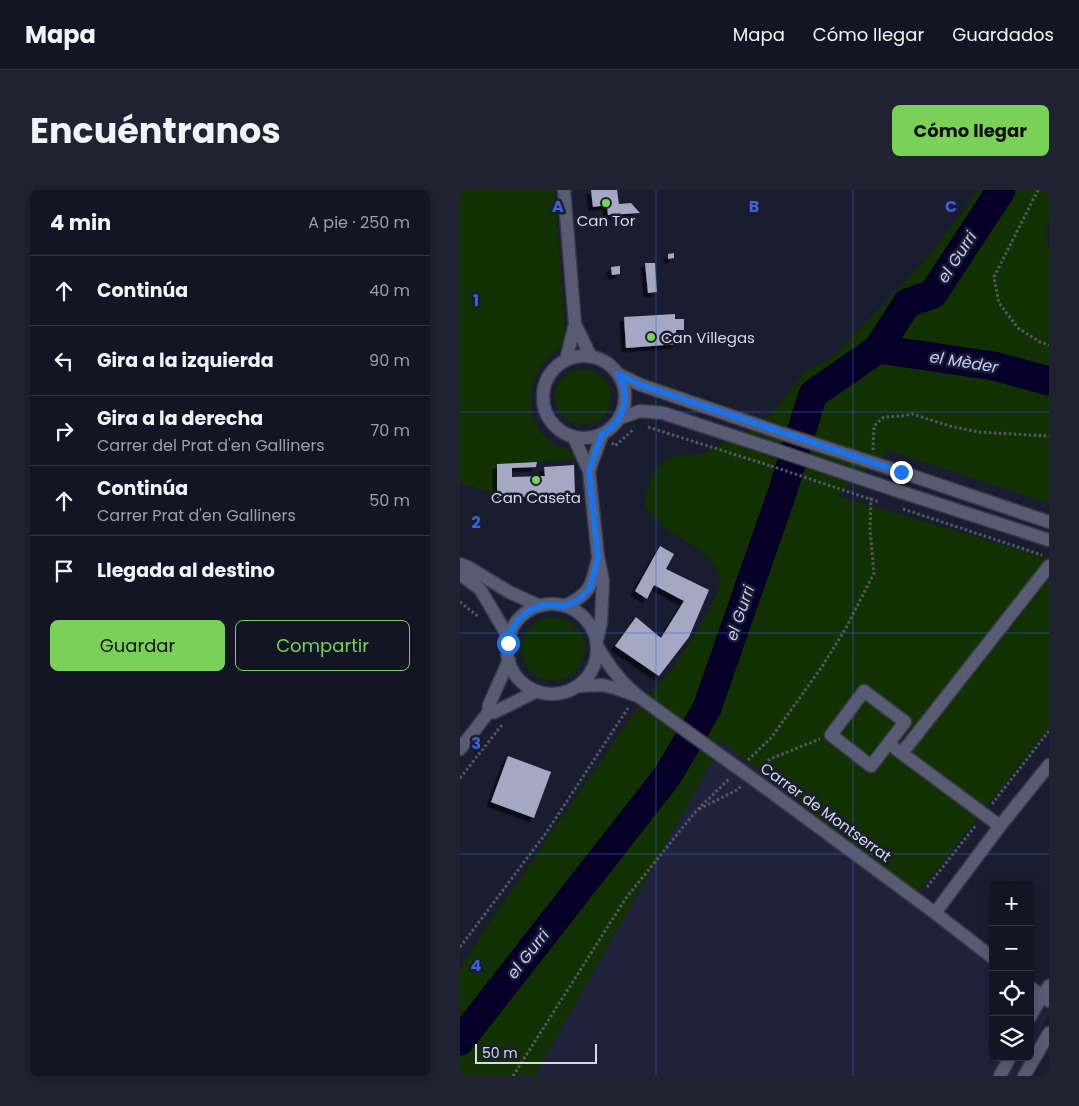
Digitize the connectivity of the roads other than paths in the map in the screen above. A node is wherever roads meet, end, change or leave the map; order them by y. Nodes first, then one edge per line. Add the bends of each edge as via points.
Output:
1 (564, 190) edge
2 (575, 324) junction
3 (592, 357) junction
4 (566, 360) junction
5 (618, 374) junction
6 (620, 418) junction
7 (602, 434) junction
8 (574, 438) junction
9 (589, 471) junction
10 (1049, 522) edge
11 (1049, 540) edge
12 (598, 557) junction
13 (460, 564) edge
14 (1049, 566) edge
15 (460, 574) edge
16 (540, 606) junction
17 (565, 606) junction
18 (509, 638) junction
19 (597, 644) junction
20 (509, 660) junction
21 (578, 686) junction
22 (537, 691) junction
23 (636, 700) junction
24 (488, 713) junction
25 (888, 744) junction
26 (460, 749) edge
27 (902, 753) junction
28 (1049, 765) edge
29 (1000, 826) junction
30 (935, 913) junction
31 (989, 955) edge
32 (1034, 989) edge
33 (1047, 994) edge
34 (1031, 1016) edge
35 (1049, 1033) edge
36 (1008, 1061) edge
37 (1000, 1076) edge
38 (1024, 1076) edge

1 - 2 street
2 - 3 street
2 - 4 street
3 - 4 street via 578,356
3 - 5 street via 609,365
4 - 8 street via 548,377 543,389 543,402 553,425
5 - 6 street via 624,386 625,399
5 - 10 street, bridge via 683,400
6 - 7 street
6 - 11 street, bridge via 640,411 663,413
7 - 8 street
7 - 9 street
8 - 9 street
9 - 12 street
12 - 17 street via 590,588 578,600
12 - 19 street via 603,581
13 - 16 street
14 - 27 street
15 - 18 street via 480,589
16 - 17 street
16 - 18 street via 519,619
17 - 19 street via 584,618 592,628
18 - 20 street
19 - 21 street via 593,668
19 - 23 street, Carrer de Montserrat
20 - 22 street via 519,679
20 - 24 street
21 - 22 street via 558,693
21 - 23 street, Carrer de Montserrat via 615,688
22 - 24 street
23 - 30 street, Carrer de Montserrat, bridge via 772,792
24 - 26 street
25 - 25 street via 905,722 864,691 830,735 871,766
25 - 27 street
27 - 29 street
28 - 29 street
29 - 30 street
30 - 31 street, Carrer de Montserrat
32 - 33 street
33 - 34 street
35 - 38 street
36 - 37 street

